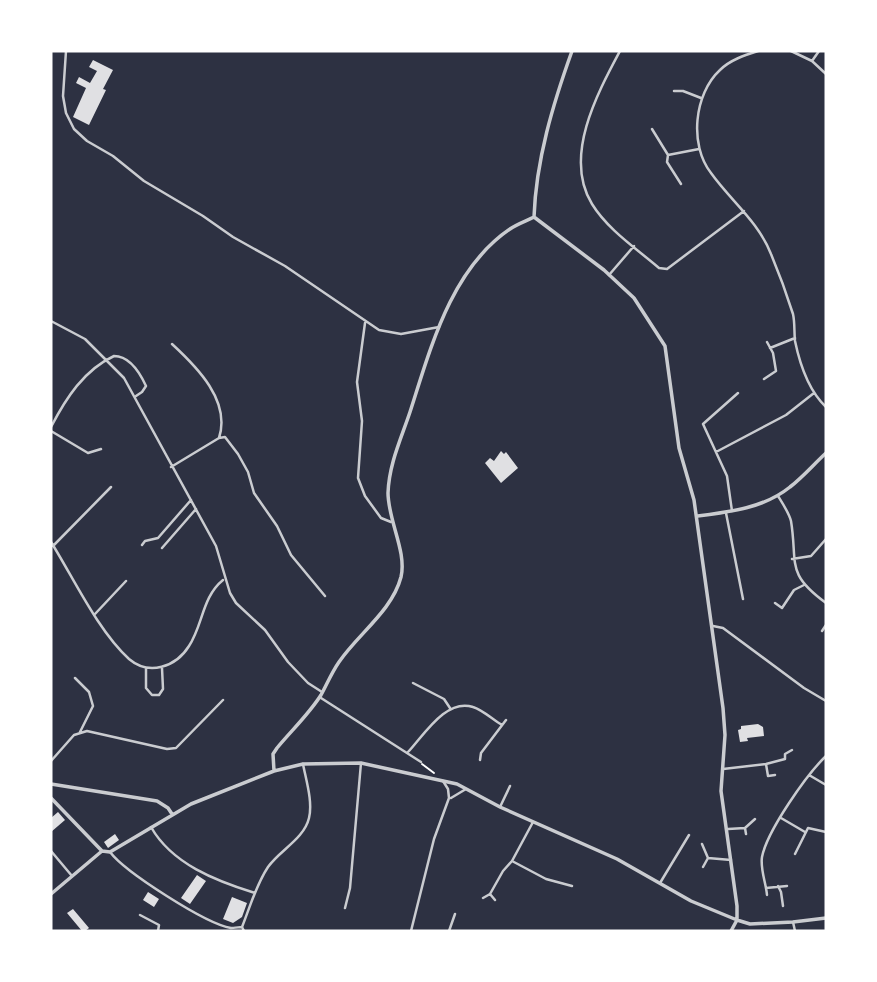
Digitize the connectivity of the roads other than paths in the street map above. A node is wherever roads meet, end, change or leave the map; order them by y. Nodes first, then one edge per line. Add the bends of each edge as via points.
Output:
1 (66, 51) edge
2 (572, 51) edge
3 (620, 51) edge
4 (758, 51) edge
5 (791, 51) edge
6 (819, 51) edge
7 (812, 61) junction
8 (826, 74) edge
9 (674, 91) dead end
10 (702, 98) junction
11 (652, 129) dead end
12 (700, 148) junction
13 (668, 155) junction
14 (681, 184) dead end
15 (744, 211) junction
16 (534, 217) junction
17 (634, 246) junction
18 (609, 275) junction
19 (51, 321) edge
20 (365, 321) junction
21 (439, 327) junction
22 (795, 338) junction
23 (767, 342) dead end
24 (172, 344) dead end
25 (770, 348) junction
26 (107, 359) junction
27 (764, 379) dead end
28 (814, 393) junction
29 (738, 394) dead end
30 (136, 396) junction
31 (826, 407) edge
32 (51, 429) edge
33 (219, 438) junction
34 (101, 449) dead end
35 (716, 452) junction
36 (826, 453) edge
37 (171, 467) junction
38 (111, 487) dead end
39 (778, 495) junction
40 (191, 500) junction
41 (196, 509) junction
42 (732, 511) junction
43 (726, 512) junction
44 (696, 516) junction
45 (391, 522) junction
46 (826, 539) edge
47 (52, 544) edge
48 (142, 545) dead end
49 (162, 548) dead end
50 (792, 559) junction
51 (224, 579) junction
52 (126, 581) dead end
53 (804, 585) junction
54 (325, 596) dead end
55 (743, 599) dead end
56 (775, 603) dead end
57 (826, 603) edge
58 (95, 614) junction
59 (826, 625) edge
60 (711, 626) junction
61 (822, 631) dead end
62 (146, 667) junction
63 (162, 668) junction
64 (75, 678) dead end
65 (413, 683) dead end
66 (323, 692) junction
67 (319, 697) junction
68 (223, 700) dead end
69 (826, 701) edge
70 (450, 708) junction
71 (506, 719) dead end
72 (502, 725) junction
73 (80, 732) junction
74 (792, 750) dead end
75 (408, 752) junction
76 (826, 756) edge
77 (481, 760) dead end
78 (51, 761) edge
79 (421, 762) road end
80 (361, 763) junction
81 (303, 764) junction
82 (766, 764) junction
83 (722, 769) junction
84 (274, 771) junction
85 (775, 775) dead end
86 (809, 775) junction
87 (768, 776) junction
88 (442, 779) junction
89 (769, 782) dead end
90 (51, 784) edge
91 (826, 785) edge
92 (510, 786) dead end
93 (466, 789) junction
94 (51, 798) edge
95 (449, 798) junction
96 (500, 807) junction
97 (172, 814) junction
98 (781, 818) junction
99 (755, 819) dead end
100 (533, 822) junction
101 (151, 827) junction
102 (746, 828) junction
103 (727, 829) junction
104 (805, 832) junction
105 (826, 832) edge
106 (746, 834) dead end
107 (689, 835) dead end
108 (702, 844) dead end
109 (102, 850) junction
110 (110, 852) junction
111 (52, 853) edge
112 (795, 854) dead end
113 (708, 858) junction
114 (732, 860) junction
115 (512, 862) junction
116 (703, 867) dead end
117 (72, 876) junction
118 (660, 883) junction
119 (572, 886) dead end
120 (778, 886) junction
121 (787, 886) dead end
122 (766, 888) junction
123 (255, 893) junction
124 (51, 894) edge
125 (490, 894) junction
126 (767, 895) dead end
127 (483, 898) dead end
128 (495, 900) dead end
129 (783, 906) dead end
130 (345, 908) dead end
131 (456, 914) dead end
132 (140, 915) dead end
133 (826, 918) edge
134 (737, 920) junction
135 (793, 922) junction
136 (243, 929) edge
137 (158, 931) edge
138 (411, 931) edge
139 (449, 931) edge
140 (731, 931) edge
141 (795, 931) edge

1 - 20 street via 66,113 87,141
2 - 16 street via 546,134
3 - 17 street via 590,116 582,172 592,204
4 - 10 street via 720,69
5 - 7 street
6 - 7 street
7 - 8 street
9 - 10 street
10 - 12 street
11 - 13 street
12 - 13 street
12 - 15 street via 710,173
13 - 14 street via 667,162
15 - 17 street via 667,269 659,268
15 - 22 street via 771,254 793,316
16 - 18 street
16 - 21 street via 511,228 483,252 461,282
17 - 18 street
18 - 44 street via 634,298 665,346 679,448
19 - 26 street via 83,338
20 - 21 street via 379,330 401,334
20 - 45 street via 357,382 362,421 358,478 365,496 382,518
21 - 45 street via 391,468
22 - 25 street
22 - 28 street
23 - 25 street
24 - 33 street via 212,390 223,419
25 - 27 street via 776,370
26 - 30 street
26 - 30 street via 119,355 134,366 146,386
26 - 32 street via 65,398
28 - 31 street
28 - 35 street via 786,415
29 - 35 street via 703,424
30 - 37 street
32 - 34 street via 88,453
33 - 37 street
33 - 54 street via 232,444 254,493 291,555
35 - 42 street via 727,476
36 - 39 street
37 - 40 street
38 - 47 street
39 - 42 street
39 - 50 street via 790,519
40 - 41 street
40 - 48 street via 158,538
41 - 49 street
41 - 51 street via 216,546
42 - 43 street
43 - 44 street
43 - 55 street
44 - 60 street
45 - 66 street via 402,563 397,587 339,661
46 - 50 street via 811,556
47 - 58 street
50 - 53 street
51 - 63 street via 209,595 190,645 178,660
51 - 66 street via 236,603 265,629 308,683
52 - 58 street
53 - 56 street via 794,590 782,608
53 - 57 street
58 - 62 street via 131,660
59 - 61 street
60 - 69 street via 723,628
60 - 83 street via 724,722
62 - 63 street
62 - 63 street via 146,688 152,695 163,689
64 - 73 street via 89,692 93,706
65 - 70 street via 444,699
66 - 67 street
67 - 75 street
67 - 84 street via 273,754
68 - 73 street via 176,748
70 - 72 street via 474,707
70 - 75 street
71 - 72 street
72 - 77 street via 481,753
73 - 78 street
74 - 82 street via 785,759
75 - 79 street
76 - 86 street
80 - 81 street
80 - 88 street
80 - 130 street
81 - 84 street
81 - 123 street via 309,819 294,842 270,864
82 - 83 street
82 - 87 street
83 - 103 street
84 - 97 street
85 - 87 street
86 - 91 street
86 - 98 street
87 - 89 street
88 - 93 street
88 - 95 street
90 - 97 street via 157,802
92 - 96 street
93 - 95 street
93 - 96 street
94 - 109 street
95 - 138 street
96 - 100 street
97 - 101 street
98 - 104 street
98 - 122 street via 761,860
99 - 102 street
100 - 115 street
100 - 118 street
101 - 110 street
101 - 123 street via 196,870
102 - 103 street
102 - 106 street
103 - 114 street
104 - 105 street via 808,828
104 - 112 street
107 - 118 street
108 - 113 street
109 - 110 street
109 - 117 street
110 - 136 street via 130,872 166,895 216,922
111 - 117 street
113 - 114 street
113 - 116 street
114 - 134 street
115 - 119 street via 539,877
115 - 125 street
117 - 124 street
118 - 134 street
120 - 121 street
120 - 122 street
120 - 129 street
122 - 126 street
123 - 136 street
125 - 127 street
125 - 128 street
131 - 139 street
132 - 137 street via 159,925
133 - 135 street
134 - 135 street via 750,924
134 - 140 street
135 - 141 street

